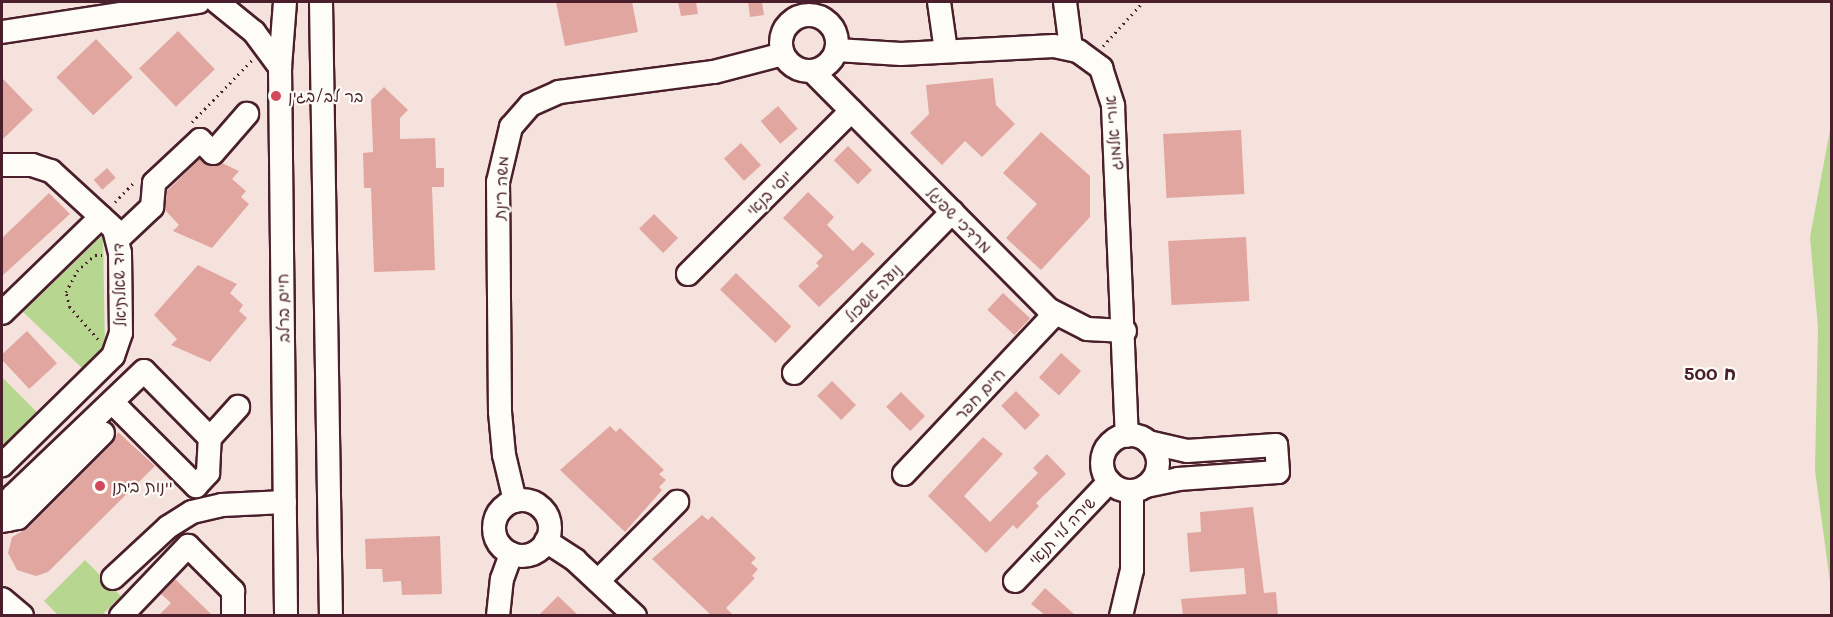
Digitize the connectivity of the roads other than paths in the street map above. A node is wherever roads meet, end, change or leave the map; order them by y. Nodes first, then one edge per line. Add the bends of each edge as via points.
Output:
1 (199, 2) edge
2 (218, 2) edge
3 (285, 2) edge
4 (340, 2) edge
5 (824, 2) edge
6 (939, 2) edge
7 (1065, 2) edge
8 (321, 10) edge
9 (794, 12) edge
10 (831, 24) junction
11 (2, 32) edge
12 (1071, 48) junction
13 (837, 50) junction
14 (946, 51) junction
15 (783, 54) junction
16 (280, 67) junction
17 (812, 71) junction
18 (851, 111) junction
19 (247, 114) dead end
20 (2, 165) edge
21 (952, 213) junction
22 (101, 217) junction
23 (119, 246) junction
24 (688, 274) dead end
25 (2, 313) edge
26 (1056, 314) junction
27 (1125, 331) junction
28 (794, 373) dead end
29 (112, 402) junction
30 (238, 407) dead end
31 (103, 433) dead end
32 (210, 438) junction
33 (1138, 439) junction
34 (2, 465) edge
35 (904, 474) dead end
36 (1109, 482) junction
37 (1139, 488) junction
38 (515, 501) junction
39 (285, 502) junction
40 (677, 502) dead end
41 (5, 520) edge
42 (546, 541) junction
43 (511, 554) junction
44 (113, 578) dead end
45 (598, 580) junction
46 (1015, 581) dead end
47 (2, 599) edge
48 (22, 615) edge
49 (121, 615) edge
50 (233, 615) edge
51 (286, 615) edge
52 (331, 615) edge
53 (498, 615) edge
54 (635, 615) edge
55 (1121, 615) edge

1 - 11 street
2 - 16 street via 254,32
3 - 16 street, חיים ברלב
4 - 8 street
5 - 10 street
6 - 14 street
7 - 12 street
8 - 52 street
9 - 10 street
9 - 15 street via 782,37
10 - 13 street via 837,36
12 - 14 street, אורי אלמוג
12 - 27 street, אורי אלמוג via 1091,58 1106,76 1113,106
13 - 14 street, אורי אלמוג via 880,54
13 - 17 street via 828,64
15 - 17 street via 794,67
15 - 38 street, משה רינת via 714,72 559,92 530,105 511,127 500,160 498,182 500,388 504,455
16 - 39 street, חיים ברלב
17 - 18 street, מרדכי שפיגל
18 - 21 street, מרדכי שפיגל
18 - 24 street, יוסי בנאי
19 - 23 street via 213,153 200,140 154,183 152,207
20 - 22 street, דוד שאלתיאל via 32,165 51,171
21 - 26 street, מרדכי שפיגל
21 - 28 street, נועה אשכול
22 - 23 street, דוד שאלתיאל
22 - 25 street
23 - 34 street, דוד שאלתיאל via 121,335 113,356
26 - 27 street, מרדכי שפיגל via 1087,328
26 - 35 street, חיים חפר
27 - 33 street, אורי אלמוג
29 - 32 street via 144,371
29 - 32 street via 196,486 208,473
29 - 41 street via 13,496
30 - 32 street
31 - 41 street via 18,518
33 - 36 street via 1115,440 1104,453 1102,466
33 - 37 street via 1155,452 1158,465
33 - 37 street via 1186,451 1276,445 1278,472 1182,479
36 - 37 street
36 - 46 street, שירה לוי תנאי
37 - 55 street via 1132,570
38 - 42 street via 532,502 543,510 550,525
38 - 43 street via 501,510 494,526 498,543
39 - 44 street via 222,505 192,512 168,527
39 - 51 street, חיים ברלב
40 - 45 street
42 - 43 street via 529,555
42 - 45 street via 569,554
43 - 53 street via 502,579
45 - 54 street
47 - 48 street
49 - 50 street via 188,546 233,591

